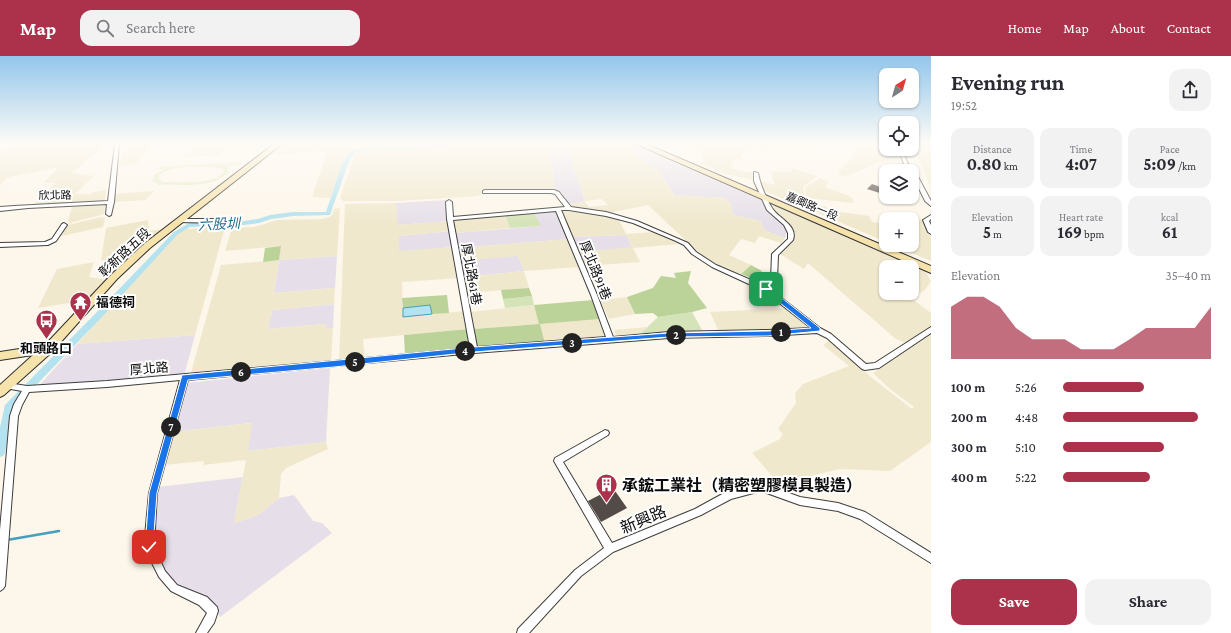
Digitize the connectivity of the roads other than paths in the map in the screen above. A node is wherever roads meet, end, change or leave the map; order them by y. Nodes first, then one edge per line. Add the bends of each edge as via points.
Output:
1 (114, 171) edge
2 (243, 171) edge
3 (705, 171) edge
4 (709, 171) edge
5 (913, 171) edge
6 (756, 173) dead end
7 (485, 192) dead end
8 (763, 195) junction
9 (111, 202) junction
10 (449, 202) dead end
11 (931, 204) edge
12 (569, 208) junction
13 (0, 209) edge
14 (558, 209) junction
15 (109, 214) dead end
16 (931, 217) edge
17 (450, 218) junction
18 (178, 221) junction
19 (230, 221) dead end
20 (64, 224) dead end
21 (931, 232) edge
22 (0, 245) edge
23 (931, 264) edge
24 (931, 270) edge
25 (766, 289) junction
26 (818, 330) junction
27 (931, 330) edge
28 (610, 340) junction
29 (48, 349) junction
30 (474, 350) junction
31 (0, 356) edge
32 (185, 377) junction
33 (8, 386) junction
34 (27, 390) junction
35 (0, 392) edge
36 (605, 433) dead end
37 (610, 549) junction
38 (931, 558) edge
39 (0, 586) edge
40 (201, 633) edge
41 (522, 633) edge

1 - 9 street
2 - 18 street, 彰新路五段
3 - 8 street, 嘉卿路一段
4 - 8 street, 嘉卿路一段
5 - 11 street
6 - 8 street
7 - 12 street via 552,191 557,193
8 - 23 street, 嘉卿路一段
8 - 24 street, 嘉卿路一段
8 - 25 street via 770,210 786,224 791,233 791,239 775,254 774,280
9 - 13 street, 欣北路
9 - 15 street
10 - 17 street, 厚北路61巷
12 - 14 street
12 - 25 street via 635,222 686,244 694,253 714,266
14 - 17 street
14 - 28 street, 厚北路91巷
16 - 21 street via 926,220
17 - 30 street, 厚北路61巷
18 - 19 street
18 - 29 street, 彰新路五段 via 114,278
20 - 22 street via 54,240 46,244
25 - 26 street
26 - 27 street via 829,336 865,367 876,366
26 - 28 street, 厚北路 via 669,335
28 - 30 street, 厚北路
29 - 31 street
29 - 33 street, 彰新路五段
30 - 32 street, 厚北路
32 - 34 street, 厚北路
32 - 40 street via 153,493 149,547 162,574 174,588 203,601 213,611
33 - 34 street, 厚北路
33 - 35 street, 彰新路五段
34 - 39 street via 14,416
36 - 37 street via 558,461
37 - 38 street, 新興路 via 698,512 729,495 761,487 800,501 838,507 862,515
37 - 41 street, 新興路 via 578,573

